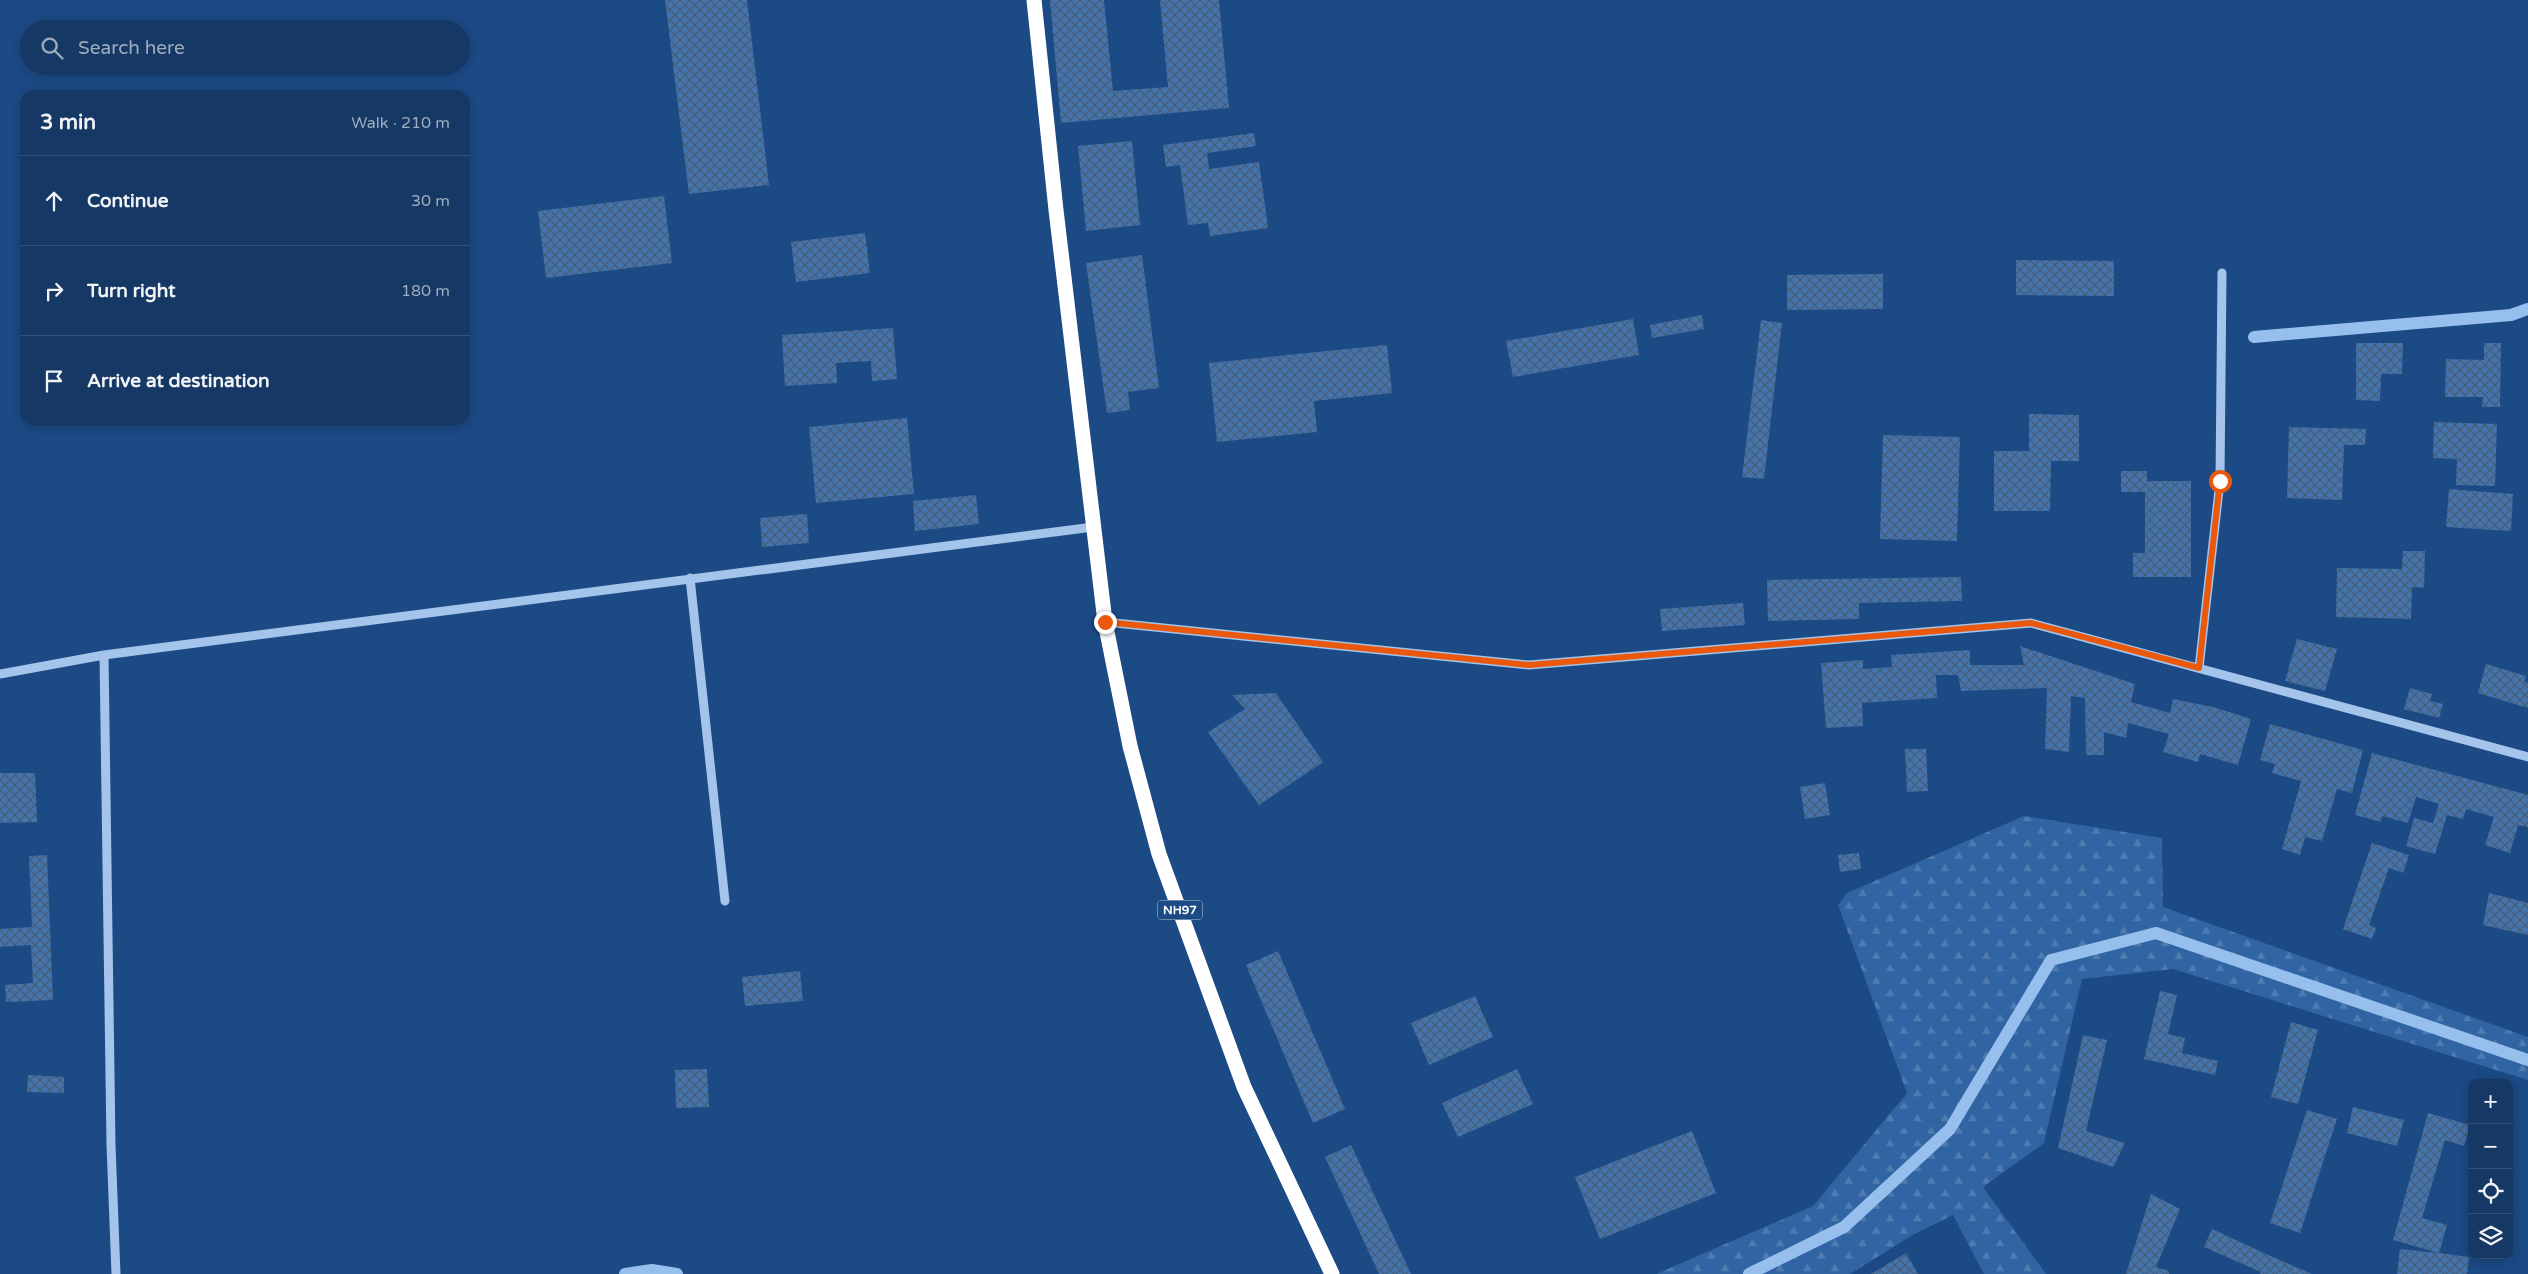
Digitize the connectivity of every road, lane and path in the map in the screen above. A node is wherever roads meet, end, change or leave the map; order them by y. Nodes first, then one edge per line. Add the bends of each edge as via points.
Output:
1 (1034, 0) edge
2 (2222, 273) dead end
3 (1093, 527) junction
4 (690, 578) junction
5 (1105, 622) junction
6 (104, 655) junction
7 (2199, 668) junction
8 (0, 674) edge
9 (2528, 757) edge
10 (725, 901) dead end
11 (116, 1274) edge
12 (1332, 1274) edge

1 - 3 highway
2 - 7 street via 2220,481
3 - 4 street
3 - 5 highway, NH97
4 - 6 street
4 - 10 street
5 - 7 street via 1529,665 2031,623
5 - 12 highway, NH97 via 1130,746 1160,854 1244,1087
6 - 8 street
6 - 11 street
7 - 9 street

